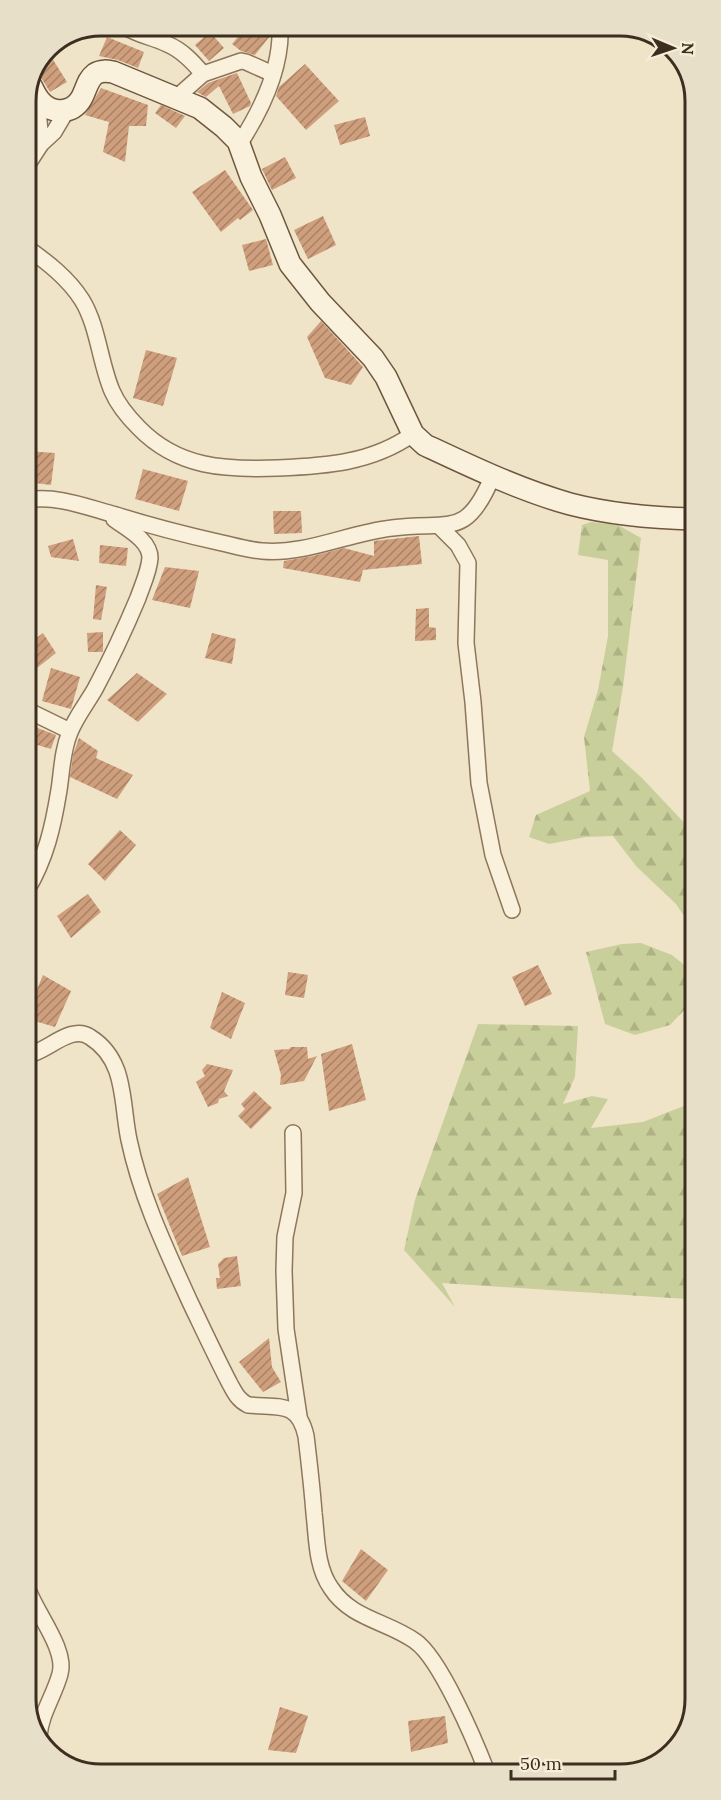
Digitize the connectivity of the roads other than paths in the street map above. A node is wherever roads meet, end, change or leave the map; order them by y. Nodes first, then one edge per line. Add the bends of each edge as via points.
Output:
1 (145, 36) edge
2 (280, 36) edge
3 (203, 74) junction
4 (273, 74) junction
5 (36, 94) edge
6 (177, 97) junction
7 (36, 106) edge
8 (67, 110) junction
9 (240, 143) junction
10 (41, 144) junction
11 (36, 152) edge
12 (36, 255) edge
13 (413, 434) junction
14 (493, 475) junction
15 (36, 500) edge
16 (105, 512) junction
17 (685, 518) edge
18 (440, 527) junction
19 (36, 714) edge
20 (70, 731) junction
21 (36, 875) edge
22 (512, 910) dead end
23 (36, 1052) edge
24 (293, 1133) dead end
25 (299, 1416) junction
26 (36, 1606) edge
27 (41, 1724) edge
28 (483, 1764) edge

1 - 3 street via 183,52
2 - 4 street
3 - 4 street via 241,61
3 - 6 street
4 - 9 street via 255,120
5 - 8 street via 53,110
6 - 8 street via 106,71 95,74 80,101
6 - 9 street via 200,108
7 - 10 street
8 - 10 street via 54,132
9 - 13 street via 290,264 374,358
10 - 11 street
12 - 13 street via 62,275 83,302 112,392 125,414 172,455 242,469 329,465 362,459
13 - 14 street via 425,446
14 - 17 street via 572,504
14 - 18 street via 468,517
15 - 16 street via 59,500
16 - 18 street via 189,536 279,552 394,527
16 - 20 street via 146,544 150,561 127,625
18 - 22 street via 458,545 468,563 466,643 479,783 494,855
19 - 20 street
20 - 21 street via 48,848
23 - 25 street via 82,1033 106,1050 117,1066 131,1147 157,1230 230,1384 238,1399 248,1405 283,1407
24 - 25 street via 295,1185 285,1237 284,1271 286,1329
25 - 28 street via 306,1436 318,1549 331,1589 352,1609 414,1640 432,1658
26 - 27 street via 62,1662

